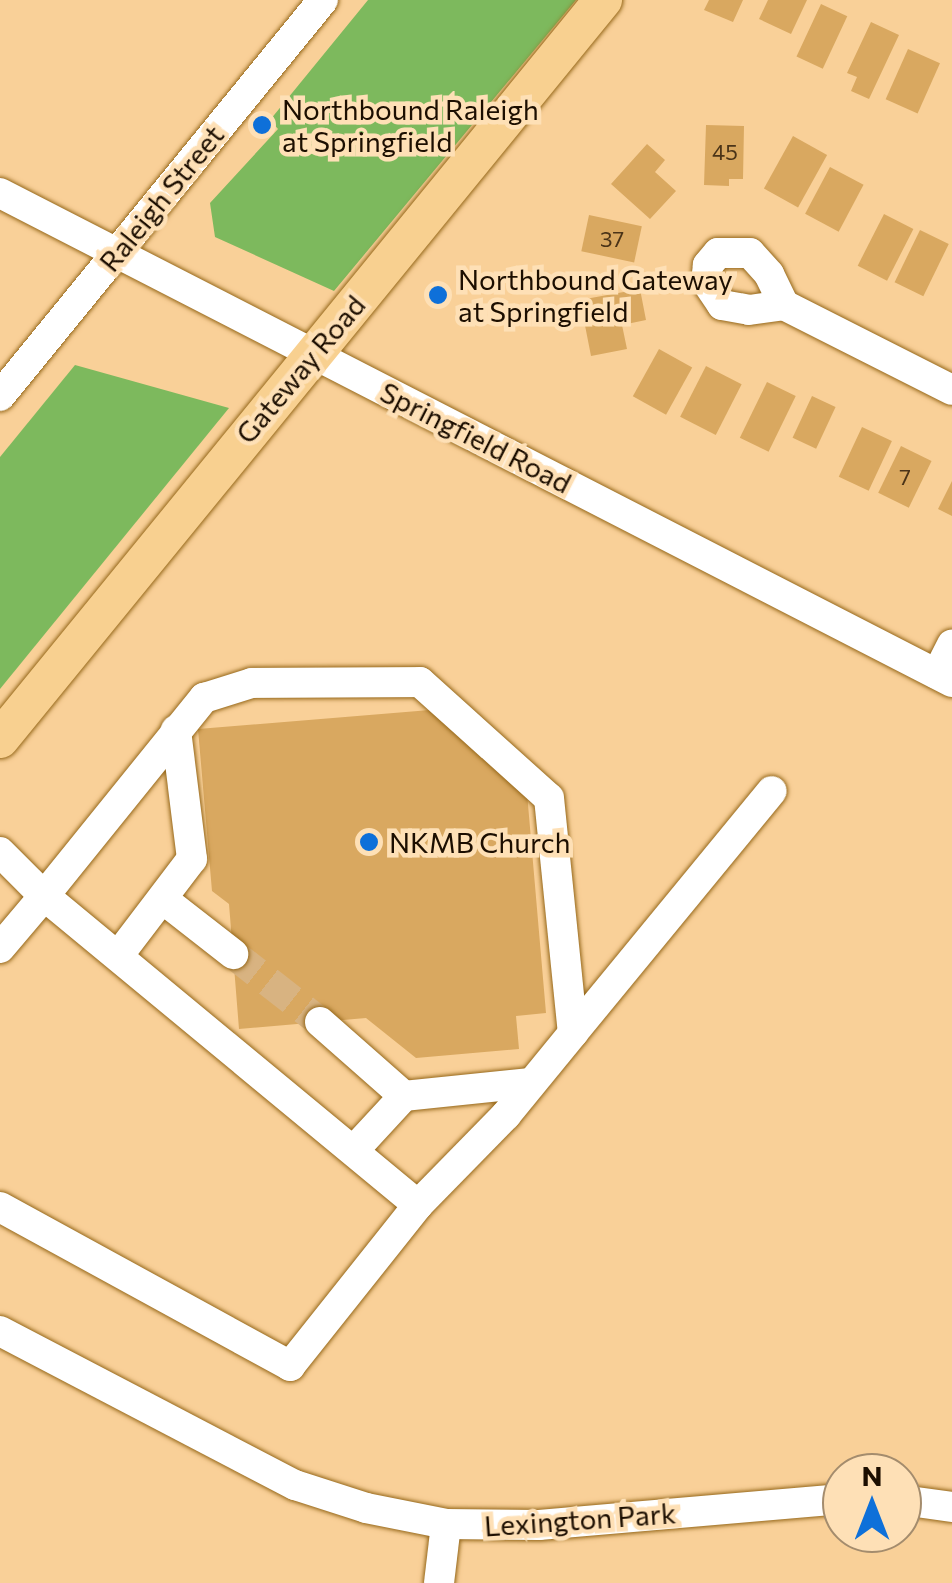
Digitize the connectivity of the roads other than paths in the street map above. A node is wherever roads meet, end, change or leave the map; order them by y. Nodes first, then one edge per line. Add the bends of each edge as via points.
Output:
1 (324, 0) edge
2 (603, 0) edge
3 (0, 193) edge
4 (116, 253) junction
5 (784, 305) dead end
6 (312, 352) junction
7 (952, 390) edge
8 (0, 396) edge
9 (952, 644) edge
10 (944, 678) edge
11 (176, 730) junction
12 (0, 739) edge
13 (772, 791) dead end
14 (0, 852) edge
15 (44, 896) junction
16 (164, 900) junction
17 (0, 948) edge
18 (233, 954) tunnel mouth
19 (118, 956) junction
20 (320, 1022) tunnel mouth
21 (573, 1033) junction
22 (530, 1083) junction
23 (404, 1096) junction
24 (354, 1148) junction
25 (418, 1205) junction
26 (0, 1207) edge
27 (0, 1331) edge
28 (822, 1501) edge
29 (922, 1503) edge
30 (952, 1507) edge
31 (446, 1524) junction
32 (439, 1583) edge

1 - 4 street, Raleigh Street
2 - 6 main road, Gateway Road
3 - 4 street, Springfield Road
4 - 6 street, Springfield Road
4 - 8 street, Raleigh Street
5 - 7 street
6 - 10 street, Springfield Road
6 - 12 main road, Gateway Road
9 - 10 street
11 - 15 street
11 - 16 street via 192,859
11 - 21 street via 204,698 252,683 420,682 549,798
13 - 21 street
14 - 15 street
15 - 17 street
15 - 19 street
16 - 18 street
16 - 19 street
19 - 24 street
20 - 23 street
21 - 22 street
22 - 23 street
22 - 25 street
23 - 24 street
24 - 25 street
25 - 26 street via 290,1366
27 - 31 street, Lexington Park via 295,1484 366,1508
28 - 31 street, Lexington Park via 539,1525
29 - 30 street
31 - 32 street

